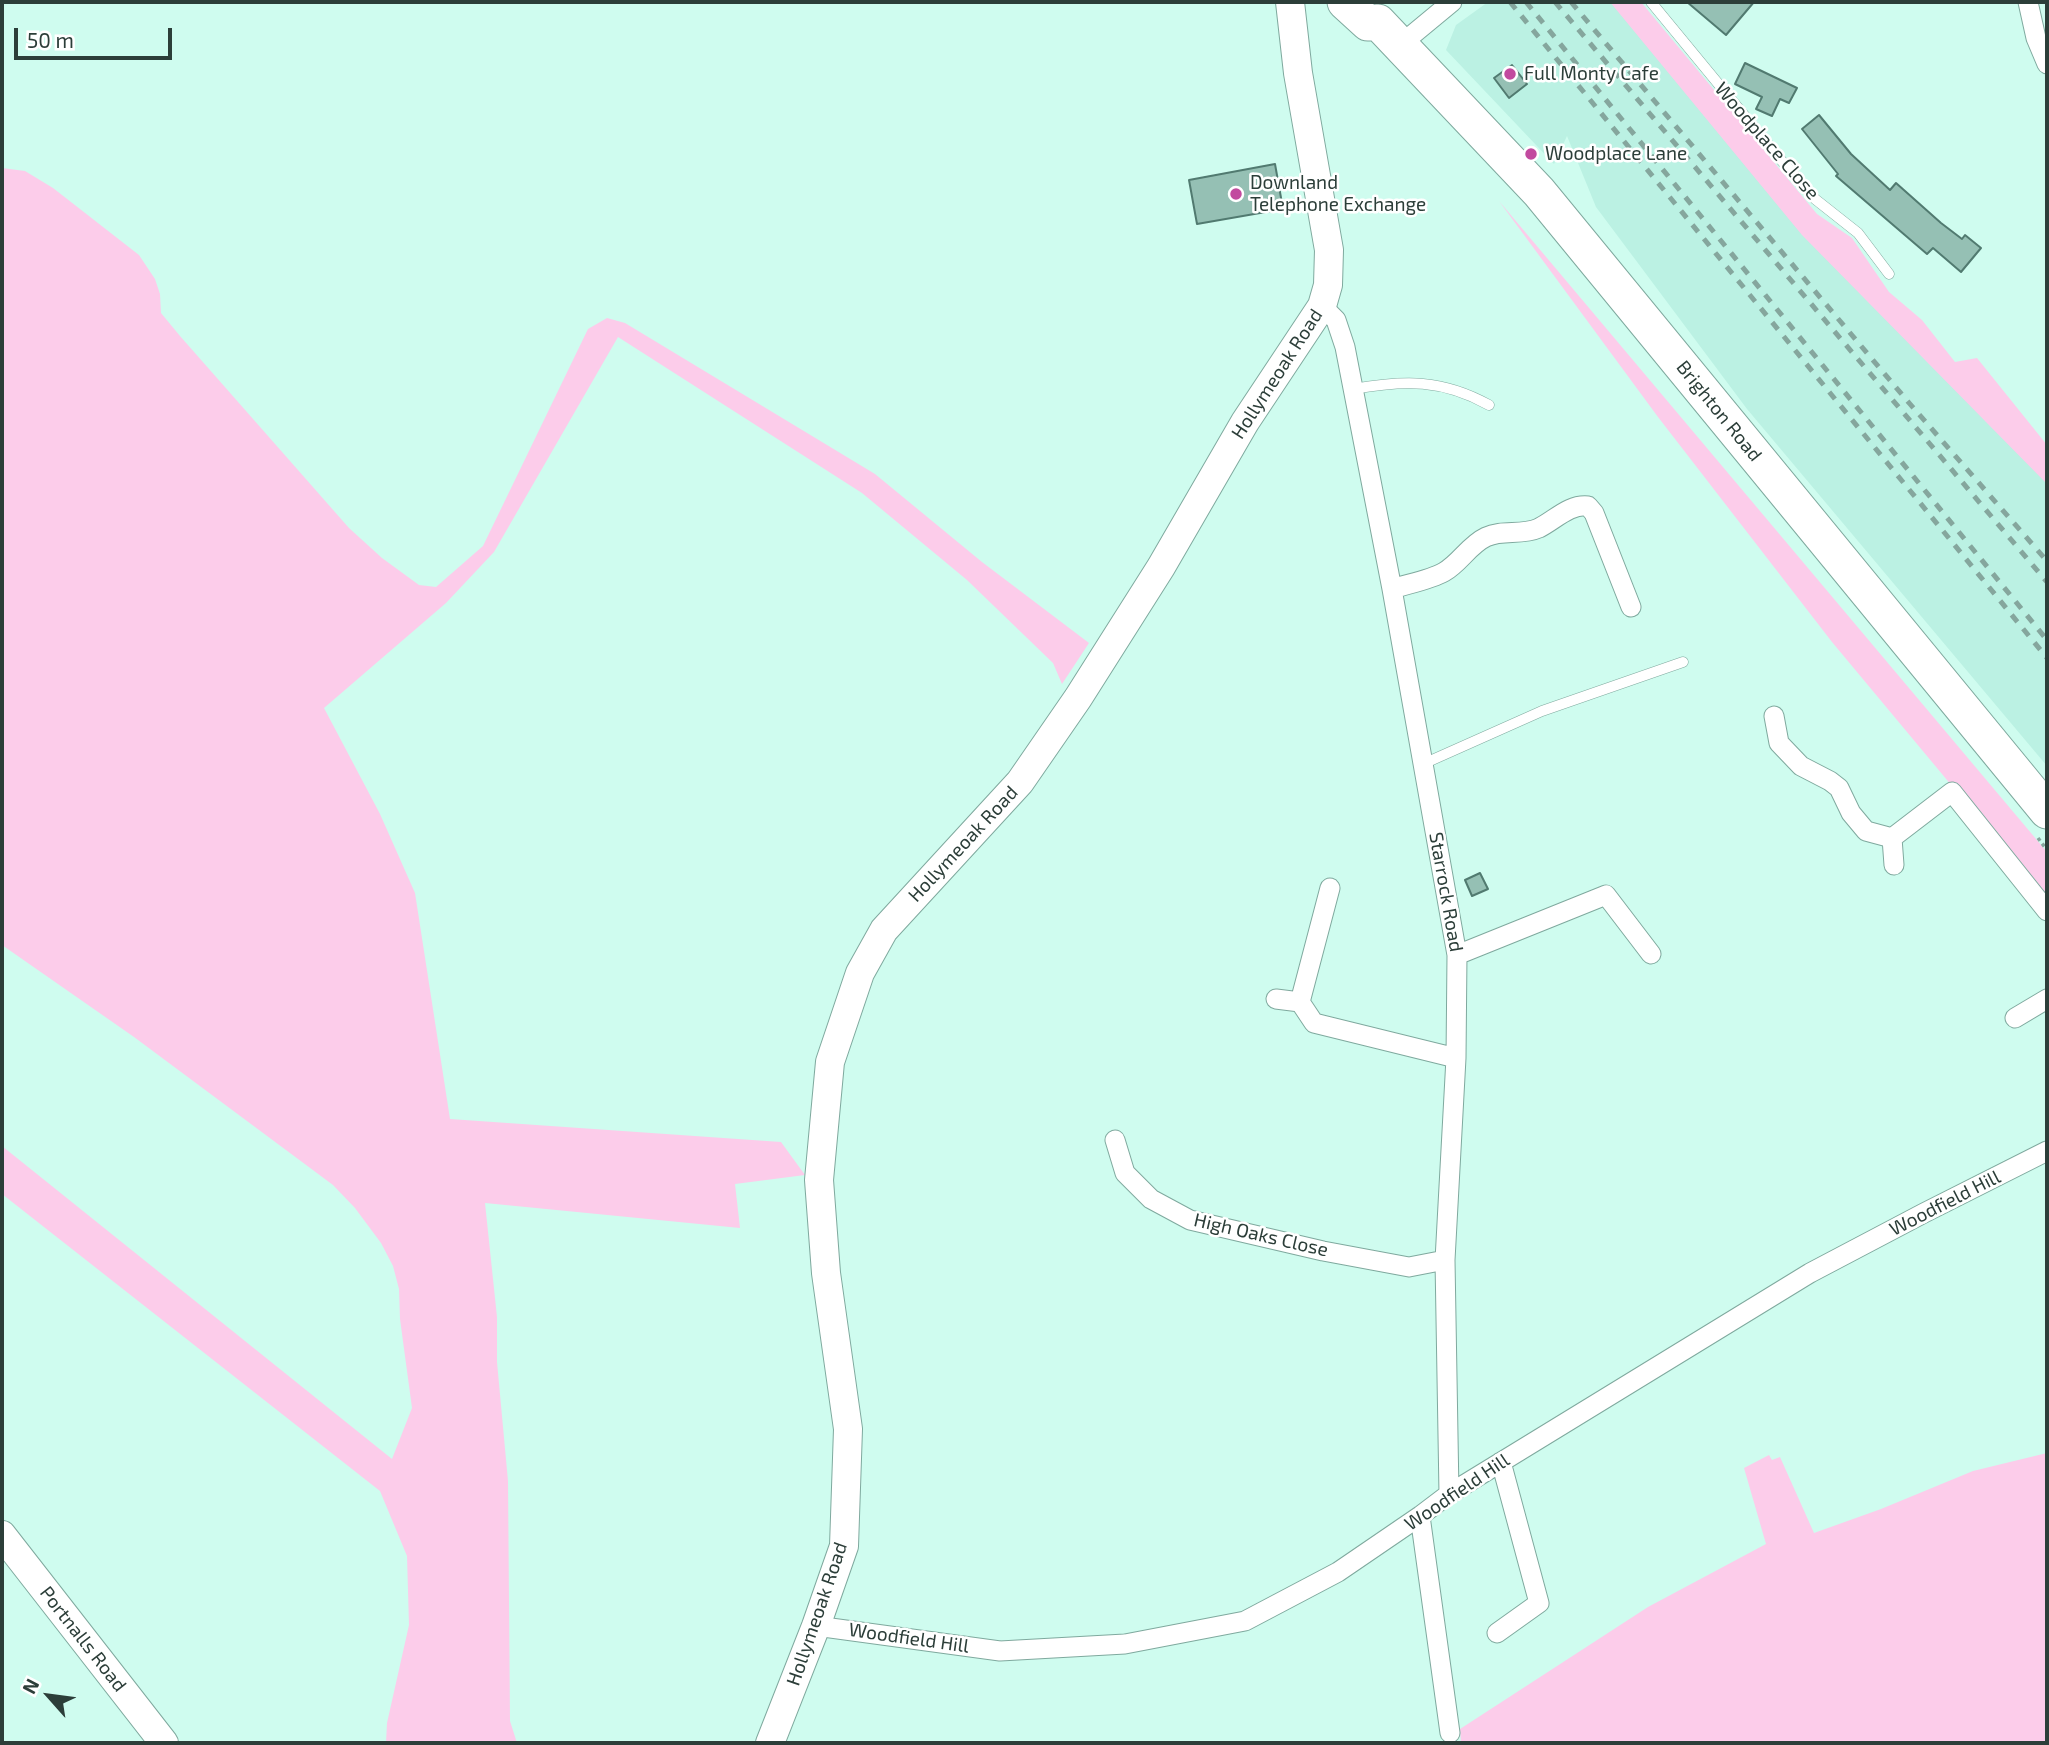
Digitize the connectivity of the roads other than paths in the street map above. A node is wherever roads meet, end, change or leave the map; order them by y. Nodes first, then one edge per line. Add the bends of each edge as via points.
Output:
1 (1290, 2) edge
2 (1345, 2) edge
3 (1452, 2) edge
4 (1651, 2) edge
5 (2028, 2) edge
6 (1384, 23) edge
7 (2047, 64) edge
8 (1888, 274) dead end
9 (1322, 306) junction
10 (1353, 389) junction
11 (1489, 405) dead end
12 (1392, 589) junction
13 (1631, 607) dead end
14 (1684, 662) dead end
15 (1774, 716) dead end
16 (1423, 764) junction
17 (2047, 811) edge
18 (1892, 838) junction
19 (1894, 865) dead end
20 (1330, 888) dead end
21 (2047, 911) edge
22 (1651, 954) dead end
23 (1457, 955) junction
24 (1276, 999) dead end
25 (2047, 999) edge
26 (1300, 1002) junction
27 (2015, 1018) dead end
28 (1456, 1058) junction
29 (1115, 1140) dead end
30 (2047, 1151) edge
31 (1445, 1261) junction
32 (1500, 1462) junction
33 (1449, 1493) junction
34 (1420, 1517) junction
35 (2, 1535) edge
36 (816, 1626) junction
37 (1497, 1633) dead end
38 (1450, 1733) dead end
39 (164, 1743) edge
40 (770, 1743) edge

1 - 9 street, Hollymeoak Road via 1329,250
2 - 6 highway, Brighton Road via 1368,23
3 - 6 street
4 - 8 lane, Woodplace Close via 1781,160 1815,199 1858,233
5 - 7 street
6 - 17 highway, Brighton Road via 1539,192
9 - 10 street, Starrock Road via 1336,320
9 - 36 street, Hollymeoak Road via 1245,422 1161,568 1020,782 884,930 860,974 830,1062 819,1180 826,1273 848,1429 844,1546
10 - 11 lane via 1417,383 1460,391
10 - 12 street, Starrock Road
12 - 13 street via 1444,572 1489,535 1522,534 1579,505 1594,513
12 - 16 street, Starrock Road
14 - 16 lane via 1542,712
15 - 18 street via 1779,743 1786,751 1801,766 1839,788 1866,831
16 - 23 street, Starrock Road
18 - 19 street
18 - 21 street via 1952,792
20 - 26 street
22 - 23 street via 1606,895
23 - 28 street, Starrock Road
24 - 26 street
25 - 27 street
26 - 28 street via 1314,1023
28 - 31 street, Starrock Road
29 - 31 street, High Oaks Close via 1125,1173 1151,1199 1190,1220 1409,1267
30 - 32 street, Woodfield Hill via 1810,1273
31 - 33 street, Starrock Road
32 - 33 street, Woodfield Hill
32 - 37 street via 1539,1603
33 - 34 street, Woodfield Hill
34 - 36 street, Woodfield Hill via 1338,1572 1245,1621 1125,1644 999,1651
34 - 38 street
35 - 39 street, Portnalls Road
36 - 40 street, Hollymeoak Road

